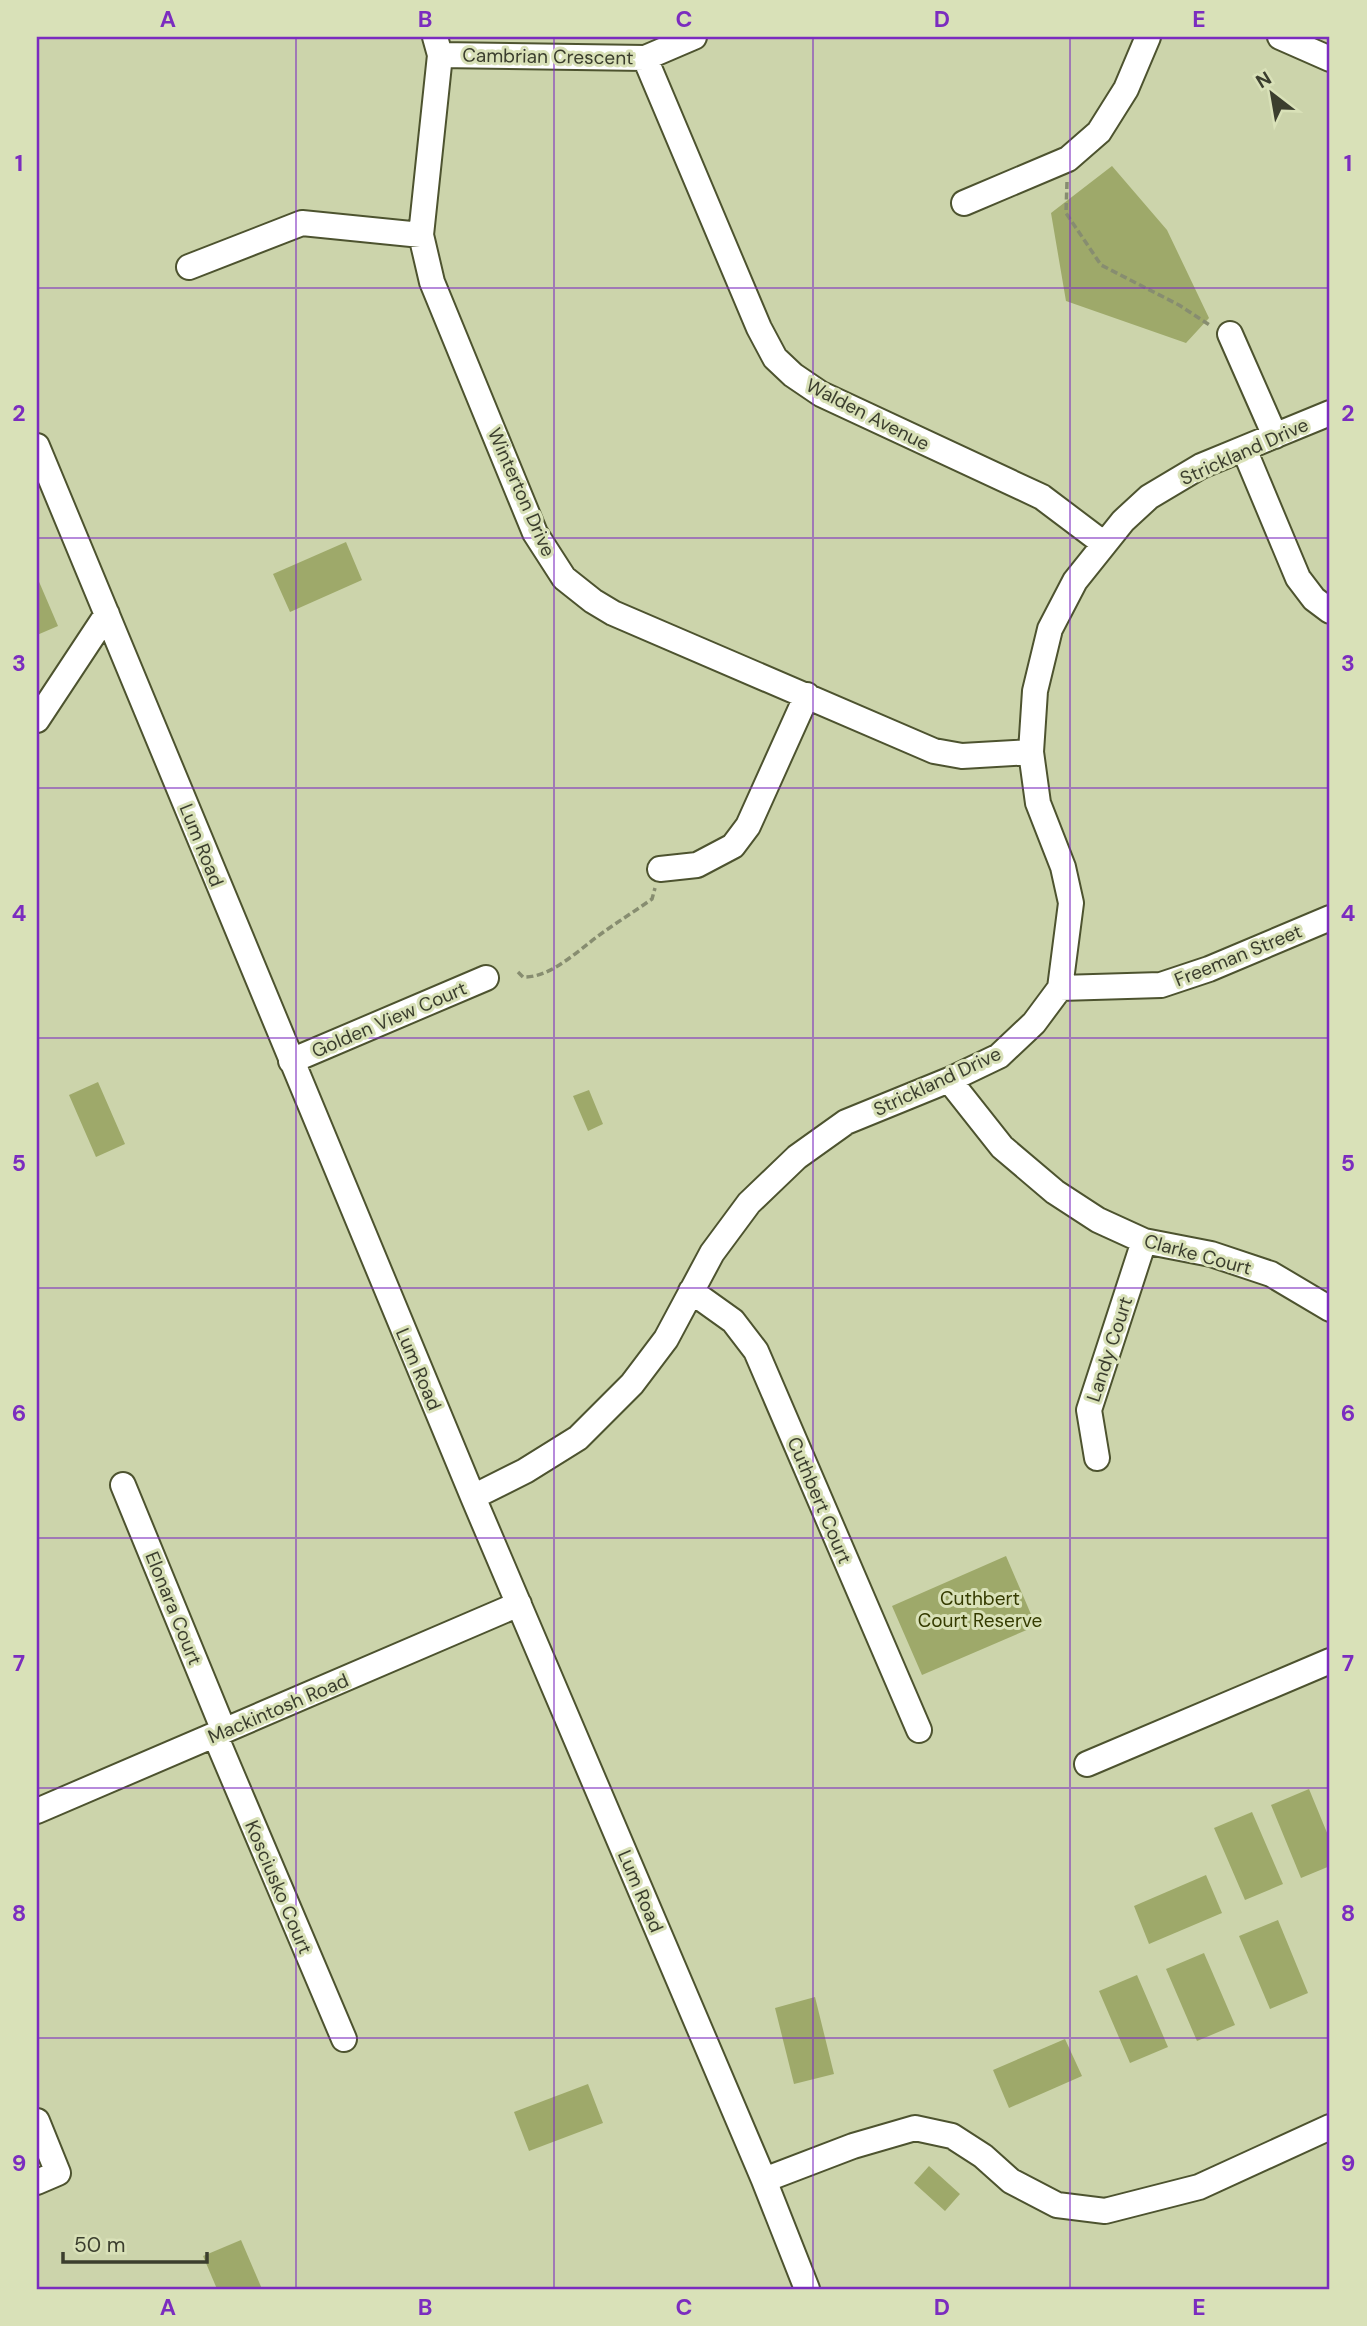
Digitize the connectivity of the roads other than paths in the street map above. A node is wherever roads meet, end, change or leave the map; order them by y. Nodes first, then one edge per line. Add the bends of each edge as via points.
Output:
1 (694, 37) edge
2 (1148, 37) edge
3 (1280, 37) edge
4 (438, 46) edge
5 (645, 58) junction
6 (1330, 59) edge
7 (964, 203) dead end
8 (421, 235) junction
9 (189, 267) dead end
10 (1230, 334) road end
11 (1330, 413) edge
12 (1275, 436) junction
13 (37, 446) edge
14 (1244, 449) junction
15 (1103, 544) junction
16 (1330, 611) edge
17 (107, 614) junction
18 (807, 695) junction
19 (37, 720) edge
20 (1031, 752) junction
21 (660, 869) road end
22 (1330, 918) edge
23 (486, 978) dead end
24 (1060, 988) junction
25 (291, 1061) junction
26 (949, 1080) junction
27 (1144, 1241) junction
28 (691, 1292) junction
29 (1330, 1310) edge
30 (1097, 1458) dead end
31 (124, 1485) dead end
32 (473, 1497) junction
33 (519, 1604) junction
34 (1330, 1661) edge
35 (919, 1730) dead end
36 (219, 1733) junction
37 (1087, 1764) dead end
38 (37, 1811) edge
39 (344, 2039) dead end
40 (37, 2121) edge
41 (1330, 2127) edge
42 (764, 2180) junction
43 (37, 2182) edge
44 (807, 2289) edge

1 - 5 street, Cambrian Crescent
2 - 7 street via 1126,89 1098,132 1068,159
3 - 6 street
4 - 5 street, Cambrian Crescent
4 - 8 street, Winterton Drive
5 - 15 street, Walden Avenue via 775,358 821,394 1042,498
8 - 9 street via 302,223
8 - 18 street, Winterton Drive via 432,282 530,520 564,578 613,613
10 - 12 street
11 - 12 street, Strickland Drive
12 - 14 street, Strickland Drive
13 - 17 street, Lum Road
14 - 15 street, Strickland Drive via 1200,466 1149,497
14 - 16 street via 1298,578
15 - 20 street, Strickland Drive via 1075,581 1050,629 1035,691
17 - 19 street
17 - 25 street, Lum Road
18 - 20 street, Winterton Drive via 934,751 962,756
18 - 21 street via 748,826 733,846 697,865
20 - 24 street, Strickland Drive via 1038,803 1063,867 1071,903
22 - 24 street, Freeman Street via 1161,985
23 - 25 street, Golden View Court
24 - 26 street, Strickland Drive via 1034,1023 999,1056
25 - 32 street, Lum Road
26 - 27 street, Clarke Court via 1002,1147 1055,1192 1098,1220
26 - 28 street, Strickland Drive via 846,1122 797,1157 748,1203
27 - 29 street, Clarke Court via 1211,1254 1271,1274
27 - 30 street, Landy Court via 1089,1410
28 - 32 street, Strickland Drive via 666,1339 632,1384 578,1438
28 - 35 street, Cuthbert Court via 733,1321 756,1351
31 - 36 street, Elonara Court
32 - 33 street, Lum Road
33 - 36 street, Mackintosh Road
33 - 42 street, Lum Road
34 - 37 street
36 - 38 street, Mackintosh Road
36 - 39 street, Kosciusko Court
40 - 43 street via 58,2173
41 - 42 street via 1199,2187 1105,2211 1056,2205 1011,2181 952,2136 915,2128
42 - 44 street, Lum Road

